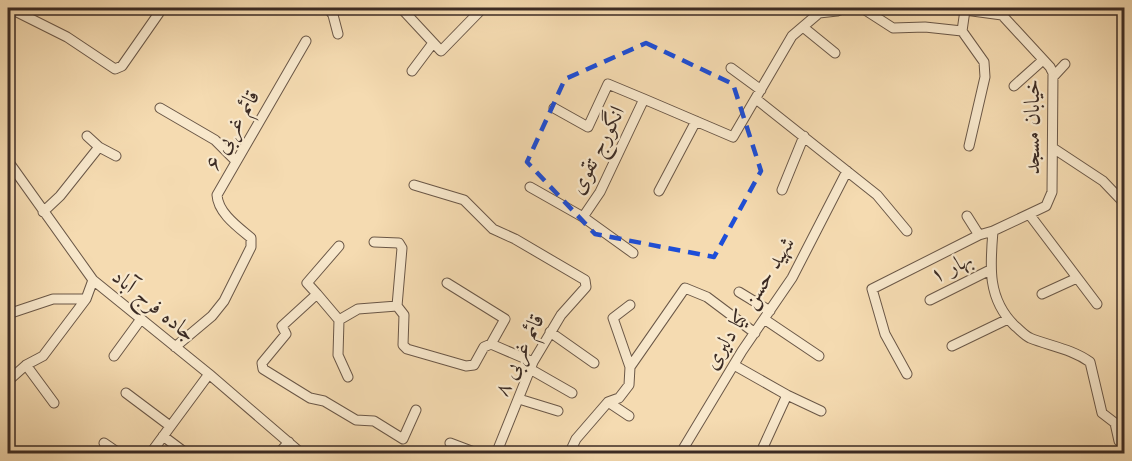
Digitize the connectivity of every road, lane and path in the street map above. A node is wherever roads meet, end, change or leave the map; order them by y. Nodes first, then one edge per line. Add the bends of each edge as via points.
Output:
1 (9, 8) edge
2 (158, 8) edge
3 (328, 8) edge
4 (401, 8) edge
5 (845, 8) edge
6 (862, 8) edge
7 (962, 9) edge
8 (817, 10) edge
9 (479, 12) dead end
10 (803, 27) junction
11 (962, 31) junction
12 (338, 34) dead end
13 (306, 41) dead end
14 (433, 43) junction
15 (835, 53) dead end
16 (1043, 60) junction
17 (1065, 64) dead end
18 (731, 68) dead end
19 (412, 71) dead end
20 (1053, 77) junction
21 (1014, 86) dead end
22 (761, 90) junction
23 (644, 99) junction
24 (756, 99) junction
25 (160, 108) dead end
26 (554, 108) dead end
27 (696, 121) junction
28 (87, 136) dead end
29 (804, 136) junction
30 (969, 146) dead end
31 (99, 147) junction
32 (1053, 148) junction
33 (116, 156) dead end
34 (236, 161) junction
35 (8, 162) edge
36 (847, 171) junction
37 (414, 185) dead end
38 (530, 187) dead end
39 (782, 190) dead end
40 (659, 191) dead end
41 (1125, 203) edge
42 (43, 212) junction
43 (1029, 214) junction
44 (967, 216) dead end
45 (583, 217) junction
46 (907, 231) dead end
47 (993, 231) junction
48 (979, 235) junction
49 (374, 242) dead end
50 (339, 246) dead end
51 (633, 253) dead end
52 (990, 270) junction
53 (1077, 278) junction
54 (93, 280) junction
55 (447, 283) dead end
56 (739, 292) dead end
57 (317, 294) junction
58 (1042, 294) dead end
59 (86, 299) junction
60 (930, 300) dead end
61 (1097, 304) dead end
62 (630, 305) dead end
63 (397, 306) junction
64 (770, 311) junction
65 (8, 314) edge
66 (1008, 318) junction
67 (141, 319) junction
68 (764, 319) junction
69 (339, 320) junction
70 (550, 332) junction
71 (754, 333) junction
72 (491, 344) junction
73 (951, 346) dead end
74 (176, 347) junction
75 (114, 356) dead end
76 (819, 356) dead end
77 (594, 363) dead end
78 (26, 365) junction
79 (532, 365) junction
80 (734, 365) junction
81 (630, 367) junction
82 (209, 374) junction
83 (907, 374) dead end
84 (348, 377) dead end
85 (8, 381) edge
86 (126, 393) dead end
87 (572, 393) dead end
88 (787, 395) junction
89 (519, 399) junction
90 (608, 402) junction
91 (54, 403) dead end
92 (416, 410) dead end
93 (558, 411) dead end
94 (820, 411) dead end
95 (629, 417) dead end
96 (170, 426) junction
97 (163, 436) junction
98 (104, 442) dead end
99 (289, 442) junction
100 (450, 443) dead end
101 (1125, 444) edge
102 (120, 453) edge
103 (150, 453) edge
104 (187, 453) edge
105 (278, 453) edge
106 (302, 453) edge
107 (479, 453) edge
108 (496, 453) edge
109 (569, 453) edge
110 (680, 453) edge
111 (760, 453) edge

1 - 2 street via 67,37 115,69 122,66 159,13
3 - 12 street
4 - 14 street
5 - 8 street
6 - 11 street via 892,28
7 - 11 street
7 - 16 street, خیابان مسجد via 1002,15
8 - 10 street
9 - 14 street via 441,51
10 - 15 street
10 - 22 street via 792,36
11 - 30 street via 984,62 985,77
13 - 34 street, قائم غربی ۶
14 - 19 street
16 - 20 street, خیابان مسجد
16 - 21 street
17 - 20 street
18 - 22 street
20 - 32 street, خیابان مسجد
22 - 24 street
23 - 26 street via 608,84 588,127
23 - 27 street, انگورج تقوی
23 - 45 street, انگورج تقوی via 600,192
24 - 27 street, انگورج تقوی via 733,137
24 - 29 street
25 - 34 street via 215,140
27 - 40 street
28 - 31 street
29 - 36 street
29 - 39 street
31 - 33 street
31 - 42 street
32 - 41 street via 1103,181
32 - 43 street, خیابان مسجد via 1052,192 1046,206
34 - 74 street, قائم غربی ۶ via 217,201 233,224 251,238 251,247 224,301
35 - 42 street, جاده فرج آباد
36 - 46 street via 877,195
36 - 64 street, شهید حسن کیا دلیری via 792,279
37 - 70 street, قائم غربی ۸ via 464,200 493,229 585,280 586,287
38 - 45 street
42 - 54 street, جاده فرج آباد
43 - 47 street, خیابان مسجد
43 - 53 street
44 - 48 street
45 - 51 street, انگورج تقوی
47 - 48 street, خیابان مسجد
47 - 52 street
48 - 83 street, خیابان مسجد via 872,289 885,334
49 - 63 street via 399,243 402,248
50 - 57 street via 307,283
52 - 60 street, بهار ۱
52 - 66 street via 996,297
53 - 58 street
53 - 61 street
54 - 59 street
54 - 67 street, جاده فرج آباد
55 - 72 street via 505,319
56 - 64 street
57 - 69 street
57 - 92 street via 282,326 286,334 262,363 263,369 310,398 324,401 356,420 374,421 403,439
59 - 65 street via 53,299
59 - 78 street via 43,356
62 - 81 street via 614,318
63 - 69 street via 358,309
63 - 72 street via 404,315 406,349 466,366 474,365 483,347
64 - 68 street, شهید حسن کیا دلیری
66 - 73 street
66 - 101 street via 1026,336 1090,362 1102,413 1115,423 1119,441
67 - 74 street, جاده فرج آباد
67 - 75 street
68 - 71 street, شهید حسن کیا دلیری
68 - 76 street
69 - 84 street via 338,355
70 - 77 street
70 - 79 street, قائم غربی ۸
71 - 80 street, شهید حسن کیا دلیری
71 - 81 street via 707,297 686,288
72 - 79 street
74 - 82 street, جاده فرج آباد
78 - 85 street
78 - 91 street
79 - 87 street
79 - 89 street, قائم غربی ۸
80 - 88 street
80 - 110 street, شهید حسن کیا دلیری
81 - 90 street via 629,385 619,398
82 - 96 street
82 - 99 street, جاده فرج آباد
86 - 96 street
88 - 94 street
88 - 111 street
89 - 93 street
89 - 108 street, قائم غربی ۸
90 - 95 street
90 - 109 street
96 - 97 street
97 - 103 street
97 - 104 street
98 - 102 street
99 - 105 street
99 - 106 street, جاده فرج آباد
100 - 107 street

